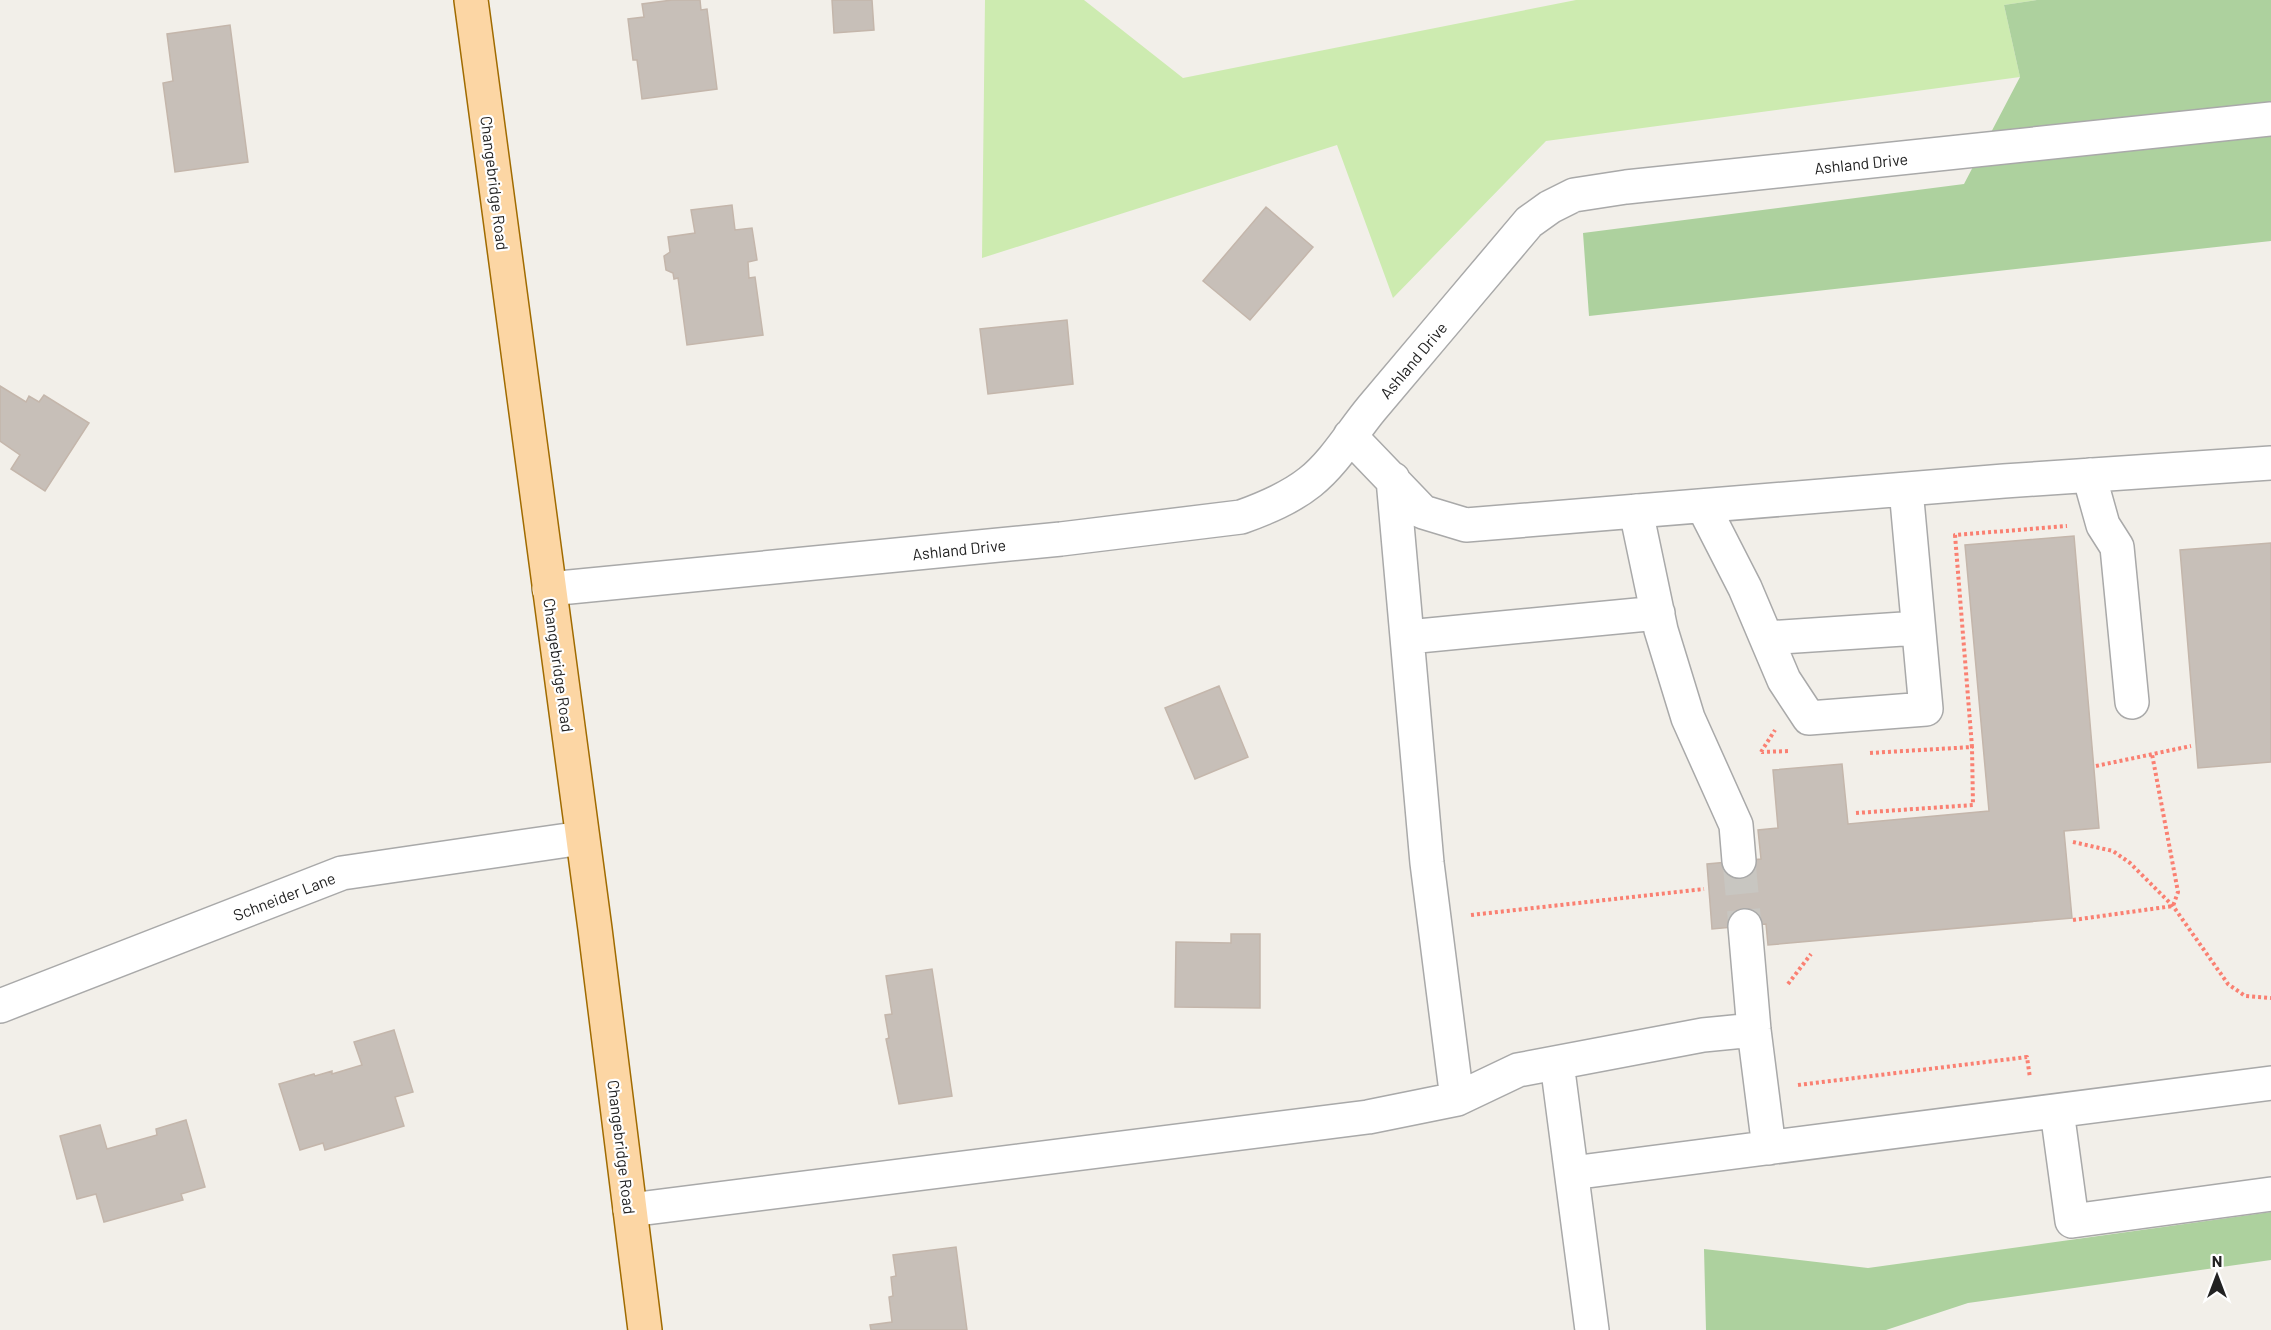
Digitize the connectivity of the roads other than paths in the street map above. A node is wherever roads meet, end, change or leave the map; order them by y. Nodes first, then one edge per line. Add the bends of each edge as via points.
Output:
1 (471, 0) edge
2 (2271, 119) edge
3 (1350, 436) junction
4 (2271, 463) edge
5 (2089, 475) junction
6 (1393, 479) junction
7 (1906, 489) junction
8 (1703, 506) junction
9 (1636, 511) junction
10 (549, 589) junction
11 (1658, 613) junction
12 (1918, 628) junction
13 (1408, 637) junction
14 (1767, 638) junction
15 (2132, 702) dead end
16 (582, 838) junction
17 (1738, 861) tunnel mouth
18 (1745, 926) tunnel mouth
19 (0, 1005) edge
20 (1754, 1030) junction
21 (1557, 1063) junction
22 (2271, 1083) edge
23 (1457, 1099) junction
24 (2046, 1113) junction
25 (1769, 1148) junction
26 (1572, 1173) junction
27 (2271, 1194) edge
28 (630, 1210) junction
29 (645, 1330) edge
30 (1592, 1330) edge

1 - 10 main road, Changebridge Road
2 - 3 street, Ashland Drive via 1574,195 1529,222
3 - 6 street
3 - 10 street, Ashland Drive via 1311,481 1266,508 1241,516 1061,539
4 - 5 street
5 - 7 street
5 - 15 street via 2103,525 2117,547
6 - 9 street via 1423,512 1466,525
6 - 13 street
7 - 8 street
7 - 12 street
8 - 9 street
8 - 14 street
9 - 11 street
10 - 16 main road, Changebridge Road
11 - 13 street
11 - 17 street via 1688,718 1736,825
12 - 14 street
12 - 14 street via 1926,709 1809,718 1784,680
13 - 23 street via 1427,863
16 - 19 street, Schneider Lane via 342,873
16 - 28 main road, Changebridge Road
18 - 20 street
20 - 21 street via 1703,1035
20 - 25 street
21 - 23 street via 1518,1070
21 - 26 street
22 - 24 street
23 - 28 street via 1368,1117
24 - 25 street
24 - 27 street via 2072,1221
25 - 26 street
26 - 30 street
28 - 29 main road, Changebridge Road

